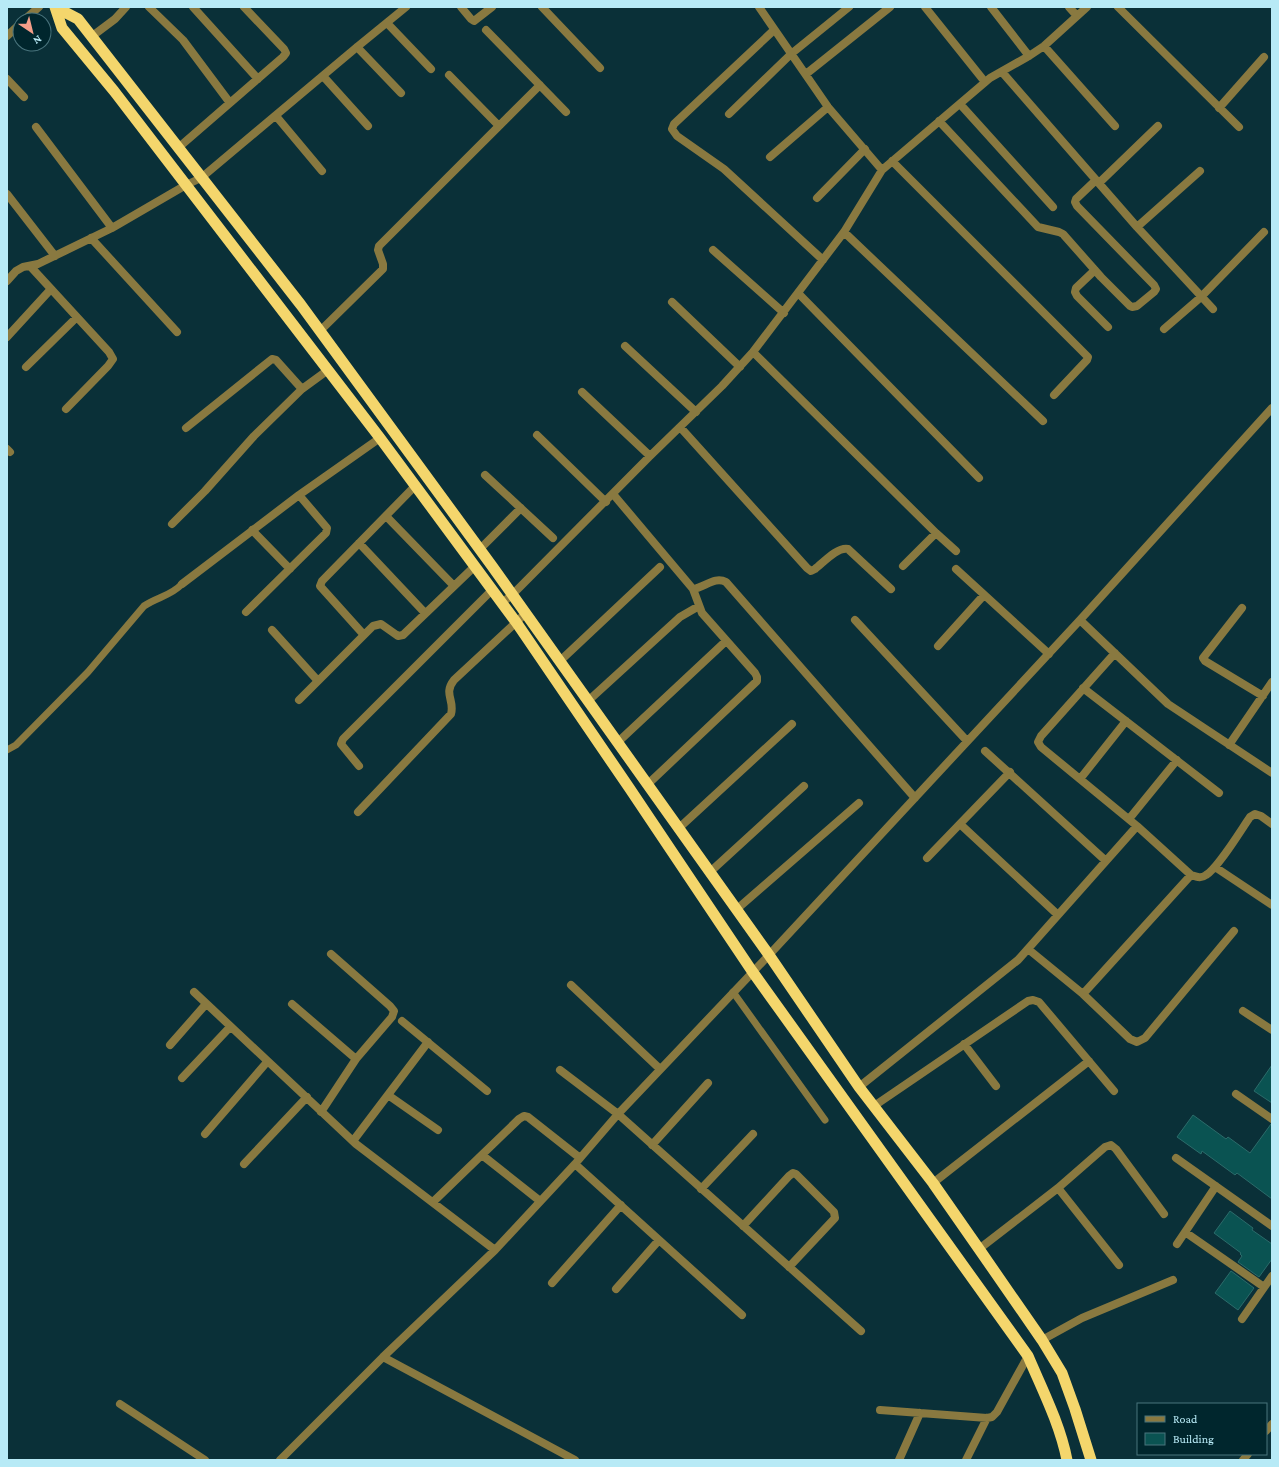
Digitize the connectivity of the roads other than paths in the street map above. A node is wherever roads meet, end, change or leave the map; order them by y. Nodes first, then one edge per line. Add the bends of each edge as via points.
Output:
1 (55, 7) edge
2 (126, 7) edge
3 (149, 7) edge
4 (193, 7) edge
5 (244, 7) edge
6 (406, 7) edge
7 (461, 7) edge
8 (492, 7) edge
9 (542, 7) edge
10 (759, 7) edge
11 (849, 7) edge
12 (890, 7) edge
13 (925, 7) edge
14 (990, 7) edge
15 (1069, 7) edge
16 (1087, 7) edge
17 (1118, 7) edge
18 (1077, 16) junction
19 (387, 23) junction
20 (486, 30) dead end
21 (774, 30) junction
22 (91, 37) junction
23 (1044, 46) junction
24 (356, 47) junction
25 (791, 54) junction
26 (1029, 56) junction
27 (1264, 57) dead end
28 (600, 68) dead end
29 (431, 69) dead end
30 (1002, 72) junction
31 (806, 74) junction
32 (450, 75) dead end
33 (323, 76) junction
34 (258, 79) junction
35 (985, 82) junction
36 (8, 83) edge
37 (540, 85) junction
38 (401, 93) dead end
39 (24, 98) dead end
40 (230, 103) junction
41 (960, 104) junction
42 (828, 107) junction
43 (1219, 108) junction
44 (566, 112) dead end
45 (729, 114) dead end
46 (276, 116) junction
47 (939, 122) junction
48 (368, 126) dead end
49 (499, 126) junction
50 (1115, 126) dead end
51 (1158, 126) dead end
52 (36, 127) dead end
53 (1239, 127) dead end
54 (178, 148) junction
55 (865, 149) junction
56 (770, 157) dead end
57 (892, 162) junction
58 (882, 170) junction
59 (322, 171) dead end
60 (1200, 171) dead end
61 (201, 178) junction
62 (1098, 182) junction
63 (186, 185) junction
64 (7, 194) edge
65 (817, 198) dead end
66 (1054, 207) dead end
67 (1137, 227) junction
68 (112, 228) junction
69 (844, 232) junction
70 (1264, 232) dead end
71 (91, 238) junction
72 (713, 250) dead end
73 (55, 256) junction
74 (823, 260) junction
75 (30, 266) junction
76 (1095, 270) junction
77 (7, 281) edge
78 (51, 289) junction
79 (798, 293) junction
80 (1201, 297) junction
81 (672, 302) dead end
82 (1213, 309) dead end
83 (784, 313) junction
84 (77, 317) junction
85 (1108, 326) dead end
86 (1164, 329) dead end
87 (320, 331) junction
88 (177, 332) dead end
89 (7, 337) edge
90 (625, 346) dead end
91 (754, 352) junction
92 (26, 367) dead end
93 (740, 367) junction
94 (328, 370) junction
95 (302, 389) junction
96 (582, 392) dead end
97 (1054, 395) dead end
98 (1272, 408) edge
99 (66, 409) dead end
100 (696, 412) junction
101 (1043, 421) dead end
102 (680, 427) junction
103 (186, 428) dead end
104 (537, 435) dead end
105 (380, 438) junction
106 (650, 456) junction
107 (485, 475) dead end
108 (979, 478) dead end
109 (415, 486) junction
110 (613, 494) junction
111 (299, 495) junction
112 (606, 502) junction
113 (521, 508) junction
114 (386, 516) junction
115 (172, 524) dead end
116 (252, 530) junction
117 (936, 533) junction
118 (553, 538) dead end
119 (359, 543) junction
120 (480, 549) junction
121 (956, 551) dead end
122 (475, 566) junction
123 (903, 566) dead end
124 (660, 567) dead end
125 (290, 569) junction
126 (956, 569) dead end
127 (182, 584) joint
128 (454, 586) junction
129 (693, 589) junction
130 (891, 589) dead end
131 (492, 590) junction
132 (513, 594) junction
133 (984, 595) junction
134 (502, 603) junction
135 (699, 606) junction
136 (1242, 608) dead end
137 (246, 612) dead end
138 (425, 614) junction
139 (526, 614) junction
140 (855, 620) dead end
141 (1080, 620) junction
142 (516, 622) junction
143 (272, 630) dead end
144 (364, 635) junction
145 (726, 641) junction
146 (938, 646) dead end
147 (1115, 653) junction
148 (1049, 654) junction
149 (560, 661) junction
150 (318, 681) junction
151 (1272, 682) edge
152 (1083, 688) junction
153 (1262, 696) junction
154 (299, 700) dead end
155 (588, 701) junction
156 (1126, 721) junction
157 (792, 724) dead end
158 (967, 740) junction
159 (618, 742) junction
160 (1229, 745) junction
161 (7, 750) edge
162 (986, 751) dead end
163 (1177, 760) junction
164 (358, 766) dead end
165 (1010, 772) junction
166 (1272, 772) edge
167 (1080, 779) junction
168 (648, 784) junction
169 (804, 786) dead end
170 (1219, 793) dead end
171 (914, 798) junction
172 (859, 803) dead end
173 (358, 812) dead end
174 (1129, 819) junction
175 (960, 824) junction
176 (1272, 824) edge
177 (1137, 826) junction
178 (679, 828) junction
179 (927, 858) dead end
180 (1106, 860) junction
181 (1216, 867) junction
182 (710, 872) junction
183 (1191, 875) junction
184 (1272, 905) edge
185 (737, 909) junction
186 (1058, 915) junction
187 (1234, 931) dead end
188 (1028, 949) junction
189 (331, 954) dead end
190 (769, 955) junction
191 (752, 971) junction
192 (571, 985) dead end
193 (194, 992) dead end
194 (733, 992) junction
195 (1083, 994) junction
196 (206, 1004) junction
197 (292, 1004) dead end
198 (1243, 1011) dead end
199 (402, 1021) dead end
200 (230, 1027) junction
201 (1272, 1030) edge
202 (428, 1042) junction
203 (964, 1044) junction
204 (170, 1045) dead end
205 (356, 1059) junction
206 (1089, 1061) junction
207 (268, 1062) junction
208 (660, 1069) junction
209 (560, 1070) dead end
210 (182, 1078) dead end
211 (708, 1083) dead end
212 (996, 1086) dead end
213 (859, 1087) junction
214 (487, 1091) dead end
215 (1114, 1091) dead end
216 (1236, 1094) dead end
217 (388, 1095) junction
218 (306, 1097) junction
219 (874, 1106) junction
220 (321, 1112) junction
221 (618, 1114) junction
222 (1272, 1119) edge
223 (825, 1120) dead end
224 (438, 1130) dead end
225 (205, 1134) dead end
226 (753, 1134) dead end
227 (353, 1141) junction
228 (652, 1145) junction
229 (482, 1155) junction
230 (1176, 1158) dead end
231 (578, 1161) junction
232 (244, 1164) dead end
233 (933, 1183) junction
234 (1216, 1186) junction
235 (1058, 1188) junction
236 (701, 1189) junction
237 (540, 1201) junction
238 (433, 1202) junction
239 (622, 1205) junction
240 (1164, 1214) dead end
241 (743, 1226) junction
242 (1272, 1226) edge
243 (1185, 1232) junction
244 (659, 1240) junction
245 (1177, 1244) dead end
246 (979, 1249) junction
247 (495, 1250) junction
248 (1119, 1265) dead end
249 (789, 1267) junction
250 (1272, 1276) edge
251 (1173, 1280) dead end
252 (552, 1283) dead end
253 (1264, 1287) junction
254 (616, 1289) dead end
255 (742, 1315) dead end
256 (1242, 1319) dead end
257 (861, 1331) dead end
258 (1042, 1340) junction
259 (1028, 1356) junction
260 (383, 1357) junction
261 (120, 1404) dead end
262 (880, 1410) dead end
263 (920, 1413) junction
264 (987, 1418) junction
265 (206, 1460) edge
266 (280, 1460) edge
267 (575, 1460) edge
268 (899, 1460) edge
269 (966, 1460) edge
270 (1067, 1460) edge
271 (1091, 1460) edge

1 - 22 highway via 78,19
1 - 63 highway via 62,28
2 - 22 street
3 - 40 street via 183,40
4 - 34 street
5 - 34 street via 286,53
6 - 19 street
7 - 8 street via 474,21
9 - 28 street
10 - 21 street
11 - 25 street
12 - 31 street
13 - 35 street
14 - 26 street
15 - 18 street
16 - 18 street
17 - 43 street
18 - 23 street
19 - 24 street
19 - 29 street
20 - 37 street
21 - 25 street
21 - 74 street via 674,124 672,129 724,169
22 - 54 highway
23 - 26 street
23 - 50 street
24 - 33 street
24 - 38 street
25 - 31 street
25 - 45 street
26 - 30 street
27 - 43 street
30 - 35 street
30 - 62 street
31 - 42 street
32 - 49 street
33 - 46 street
33 - 48 street
34 - 40 street
35 - 41 street
36 - 39 street
37 - 44 street
37 - 49 street
40 - 54 street
41 - 47 street
41 - 66 street
42 - 55 street
42 - 56 street
43 - 53 street
46 - 59 street
46 - 61 street
47 - 57 street
47 - 76 street via 1038,227 1063,234
49 - 87 street via 379,246 383,269
51 - 62 street
52 - 68 street
54 - 61 highway
55 - 58 street
55 - 65 street
57 - 58 street
57 - 97 street via 1088,357 1088,360
58 - 69 street
60 - 67 street
61 - 63 street
61 - 87 highway
62 - 67 street
62 - 76 street via 1076,199 1077,206 1156,289 1137,306 1132,307
63 - 68 street
63 - 94 highway
64 - 73 street
67 - 80 street
68 - 71 street
69 - 74 street
69 - 101 street
70 - 80 street
71 - 73 street
71 - 88 street
72 - 83 street
73 - 75 street
74 - 79 street
75 - 77 street via 16,270
75 - 78 street
76 - 85 street via 1075,292
78 - 84 street
78 - 89 street
79 - 83 street
79 - 108 street
80 - 82 street
80 - 86 street
81 - 93 street
83 - 91 street
84 - 92 street
84 - 99 street via 113,359
87 - 120 highway
90 - 100 street
91 - 93 street
91 - 117 street
93 - 100 street
94 - 95 street
94 - 105 highway
95 - 103 street via 276,360 272,359
95 - 115 street via 249,441
96 - 106 street
98 - 141 street
100 - 102 street
102 - 106 street
102 - 130 street via 807,568 815,569 844,548
104 - 112 street
105 - 109 highway
105 - 111 street
106 - 110 street
107 - 113 street
109 - 114 street
109 - 122 highway
110 - 112 street
110 - 129 street
111 - 116 street
111 - 125 street via 327,528 326,533
112 - 132 street
113 - 118 street
113 - 120 street
114 - 119 street
114 - 128 street
116 - 125 street
116 - 127 street
117 - 121 street
117 - 123 street
119 - 138 street
119 - 144 street via 320,586
120 - 132 highway
122 - 128 street
122 - 131 highway
124 - 149 street
125 - 137 street
126 - 133 street
127 - 161 lane via 172,593 144,606 88,672 16,745
128 - 138 street
129 - 135 street
129 - 171 street via 716,580 726,582
131 - 134 highway
131 - 164 street via 342,739 341,744
132 - 134 street
132 - 139 highway
133 - 146 street
133 - 148 street
134 - 142 highway
135 - 145 street
135 - 155 street via 680,617
136 - 153 street via 1203,658
138 - 144 street via 403,635 398,636 381,624 373,626
139 - 142 street
139 - 149 highway
140 - 158 street
141 - 147 street
141 - 148 street
142 - 173 street via 449,686 448,693 453,708 451,714
142 - 191 highway
143 - 150 street
144 - 150 street
145 - 159 street
145 - 168 street via 755,673 757,681
147 - 152 street
147 - 160 street via 1168,704
148 - 158 street
149 - 155 highway
150 - 154 street
151 - 153 street
152 - 156 street
152 - 167 street via 1038,742
153 - 160 street
155 - 159 highway
156 - 163 street
156 - 167 street
157 - 178 street
158 - 171 street
159 - 168 highway
160 - 166 street
162 - 165 street
163 - 170 street
163 - 174 street
165 - 175 street
165 - 180 street
167 - 174 street
168 - 178 highway
169 - 182 street
171 - 190 street
172 - 185 street
174 - 177 street
175 - 179 street
175 - 186 street
176 - 181 street via 1255,814 1250,817
177 - 180 street
177 - 183 street
178 - 182 highway
180 - 186 street
181 - 183 street via 1199,878
181 - 184 street
182 - 185 highway
183 - 195 street
185 - 190 highway
186 - 188 street
187 - 195 street via 1145,1038 1137,1042 1130,1039
188 - 195 street
188 - 213 street via 1018,960
189 - 205 street via 394,1011 392,1017
190 - 191 street
190 - 213 highway
191 - 194 street
191 - 259 highway
192 - 208 street
193 - 196 street
194 - 208 street
194 - 223 lane
196 - 200 street
196 - 204 street
197 - 205 street
198 - 201 street
199 - 202 street
200 - 207 street
200 - 210 street
202 - 214 street
202 - 217 street
203 - 206 street via 1033,1000 1038,1002
203 - 212 street
203 - 219 street
205 - 220 street
206 - 215 street
206 - 233 street
207 - 218 street
207 - 225 street
208 - 221 street
209 - 221 street
211 - 228 street
213 - 219 highway
216 - 222 street
217 - 224 street
217 - 227 street
218 - 220 street
218 - 232 street
219 - 233 highway
220 - 227 street
221 - 228 street
221 - 231 street
226 - 236 street
227 - 238 street
228 - 236 street
229 - 231 street via 524,1116
229 - 237 street
229 - 238 street
230 - 234 street
231 - 237 street
231 - 239 street
233 - 246 highway
234 - 242 street
234 - 243 street
235 - 240 street via 1105,1147 1111,1145
235 - 246 street
235 - 248 street
236 - 241 street
237 - 247 street
238 - 247 street
239 - 244 street
239 - 252 street
241 - 249 street
241 - 249 street via 792,1173 796,1174 834,1212 836,1218
243 - 245 street
243 - 253 street
244 - 254 street
244 - 255 street
246 - 258 highway
247 - 260 street
249 - 257 street
250 - 253 street
251 - 258 street via 1082,1318
253 - 256 street
258 - 271 highway via 1062,1373
259 - 264 street via 997,1412
259 - 270 highway via 1050,1408
260 - 266 street
260 - 267 street
261 - 265 street
262 - 263 street
263 - 264 street
263 - 268 street
264 - 269 street

